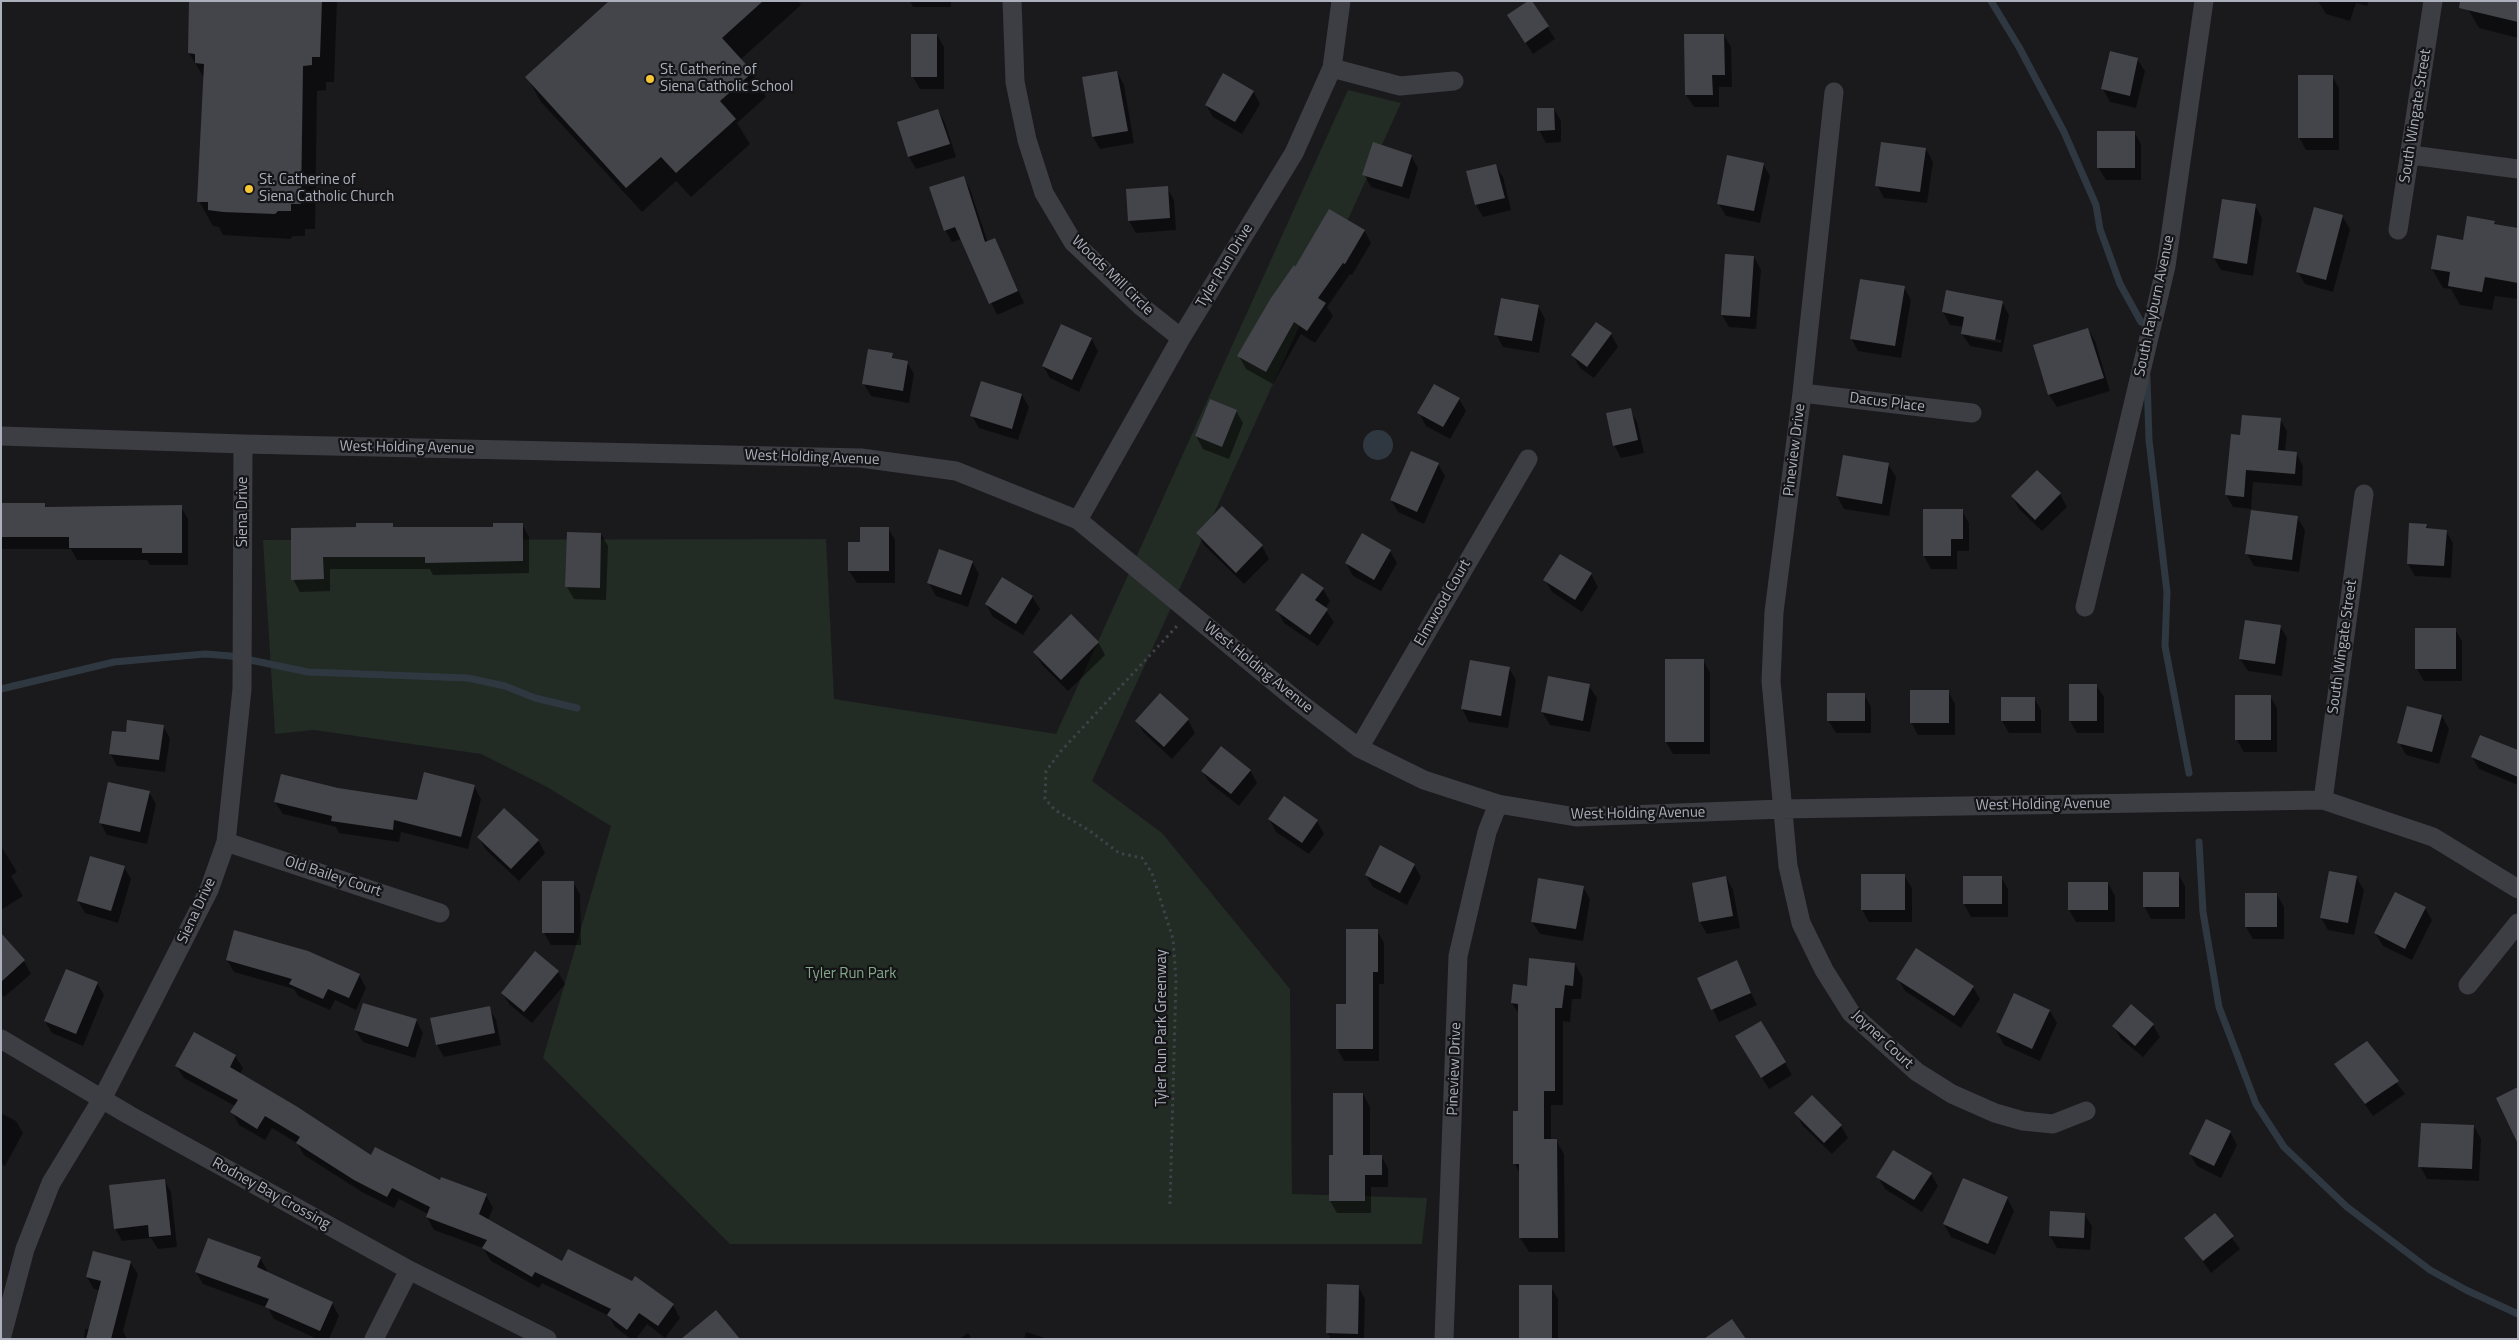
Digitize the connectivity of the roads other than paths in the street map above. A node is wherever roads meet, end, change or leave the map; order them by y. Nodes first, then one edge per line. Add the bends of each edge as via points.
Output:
1 (1012, 1) edge
2 (1341, 1) edge
3 (2204, 1) edge
4 (2433, 1) edge
5 (1332, 68) junction
6 (1454, 81) dead end
7 (1834, 92) dead end
8 (2411, 155) junction
9 (2518, 169) edge
10 (2398, 230) dead end
11 (1181, 338) junction
12 (1802, 393) junction
13 (1972, 414) dead end
14 (1, 436) edge
15 (243, 444) junction
16 (1528, 459) dead end
17 (2364, 494) dead end
18 (1078, 520) junction
19 (2086, 607) dead end
20 (1358, 748) junction
21 (2322, 800) junction
22 (1498, 804) junction
23 (1782, 809) junction
24 (226, 842) junction
25 (2518, 889) edge
26 (440, 913) dead end
27 (2518, 923) edge
28 (2468, 985) dead end
29 (1, 1039) edge
30 (102, 1099) junction
31 (2086, 1111) dead end
32 (409, 1270) junction
33 (1, 1339) edge
34 (374, 1339) edge
35 (547, 1339) edge
36 (1444, 1339) edge

1 - 11 street, Woods Mill Circle via 1015,82 1026,140 1044,193 1073,242
2 - 5 street, Tyler Run Drive
3 - 19 street, South Rayburn Avenue via 2166,266
4 - 8 street, South Wingate Street
5 - 6 street via 1400,86
5 - 11 street, Tyler Run Drive via 1294,153
7 - 12 street, Pineview Drive
8 - 9 street
8 - 10 street, South Wingate Street
11 - 18 street, Tyler Run Drive
12 - 13 street, Dacus Place
12 - 23 street, Pineview Drive via 1774,612 1771,681
14 - 15 street, West Holding Avenue
15 - 18 street, West Holding Avenue via 861,458 956,471
15 - 24 street, Siena Drive via 242,689
16 - 20 street, Elmwood Court
17 - 21 street, South Wingate Street
18 - 20 street, West Holding Avenue
20 - 22 street, West Holding Avenue via 1424,780
21 - 23 street, West Holding Avenue
21 - 25 street, West Holding Avenue via 2433,837
22 - 23 street, West Holding Avenue via 1576,818
22 - 36 street, Pineview Drive via 1487,832 1458,956
23 - 31 street, Joyner Court via 1788,866 1801,923 1824,970 1851,1013 1917,1072 1952,1094 1995,1113 2022,1121 2053,1124
24 - 26 street, Old Bailey Court
24 - 30 street, Siena Drive via 209,890
27 - 28 street
29 - 30 street, Rodney Bay Crossing
30 - 32 street, Rodney Bay Crossing
30 - 33 street, Siena Drive via 52,1183 24,1249
32 - 34 street
32 - 35 street, Rodney Bay Crossing

